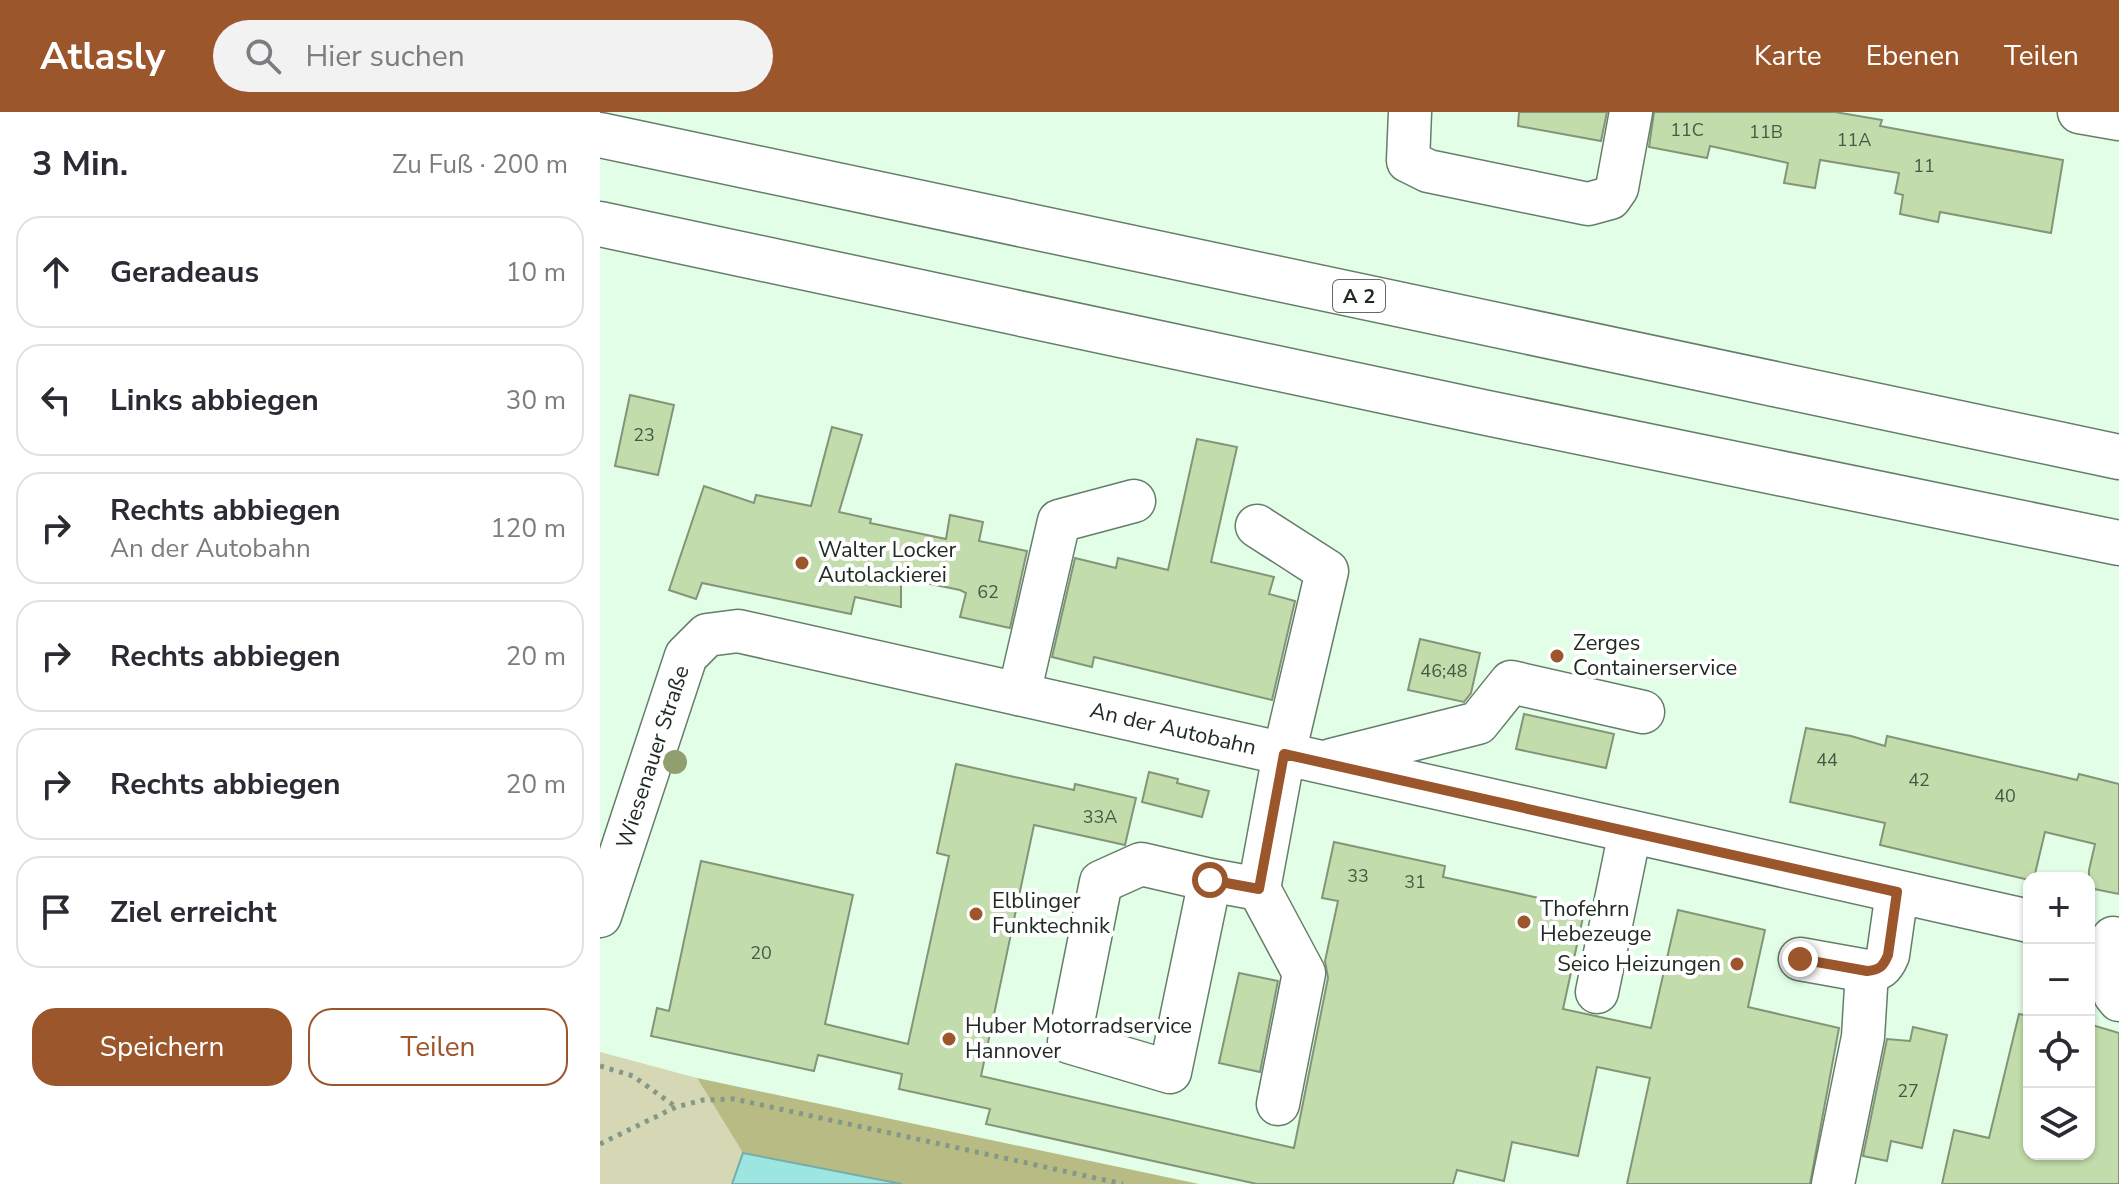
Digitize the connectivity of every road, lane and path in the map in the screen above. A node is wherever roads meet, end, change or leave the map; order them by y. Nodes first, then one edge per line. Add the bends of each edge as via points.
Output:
1 (1410, 112) edge
2 (1631, 112) edge
3 (2079, 112) edge
4 (2119, 119) edge
5 (600, 135) edge
6 (600, 224) edge
7 (2119, 457) edge
8 (1134, 501) dead end
9 (1257, 526) dead end
10 (2119, 543) edge
11 (738, 631) joint
12 (1019, 694) junction
13 (1643, 712) dead end
14 (1303, 758) junction
15 (1630, 832) junction
16 (1210, 880) junction
17 (1259, 889) junction
18 (1897, 892) junction
19 (600, 916) edge
20 (2023, 920) edge
21 (2107, 937) edge
22 (1800, 959) dead end
23 (1867, 971) junction
24 (1597, 992) dead end
25 (2119, 1000) edge
26 (600, 1066) edge
27 (1278, 1104) dead end
28 (676, 1107) junction
29 (600, 1144) edge
30 (1123, 1184) edge
31 (1833, 1184) edge

1 - 2 street via 1408,161 1428,171 1588,204 1610,198 1617,188
3 - 4 street
5 - 7 highway, A 2
6 - 10 highway
8 - 12 street via 1059,521
9 - 14 street via 1327,571
11 - 12 street, An der Autobahn
11 - 19 street, Wiesenauer Straße via 707,635 686,656
12 - 14 street, An der Autobahn
13 - 14 street via 1511,682 1478,723
14 - 15 street, An der Autobahn
14 - 17 street
15 - 18 street, An der Autobahn
15 - 24 street
16 - 16 street via 1170,1072 1069,1042 1101,882 1141,864
16 - 17 street
17 - 27 street via 1304,973
18 - 20 street, An der Autobahn
18 - 23 street via 1888,955 1884,965
21 - 25 street
22 - 23 street
23 - 31 street via 1863,1037
26 - 28 path via 633,1076
28 - 29 path
28 - 30 path via 734,1099

